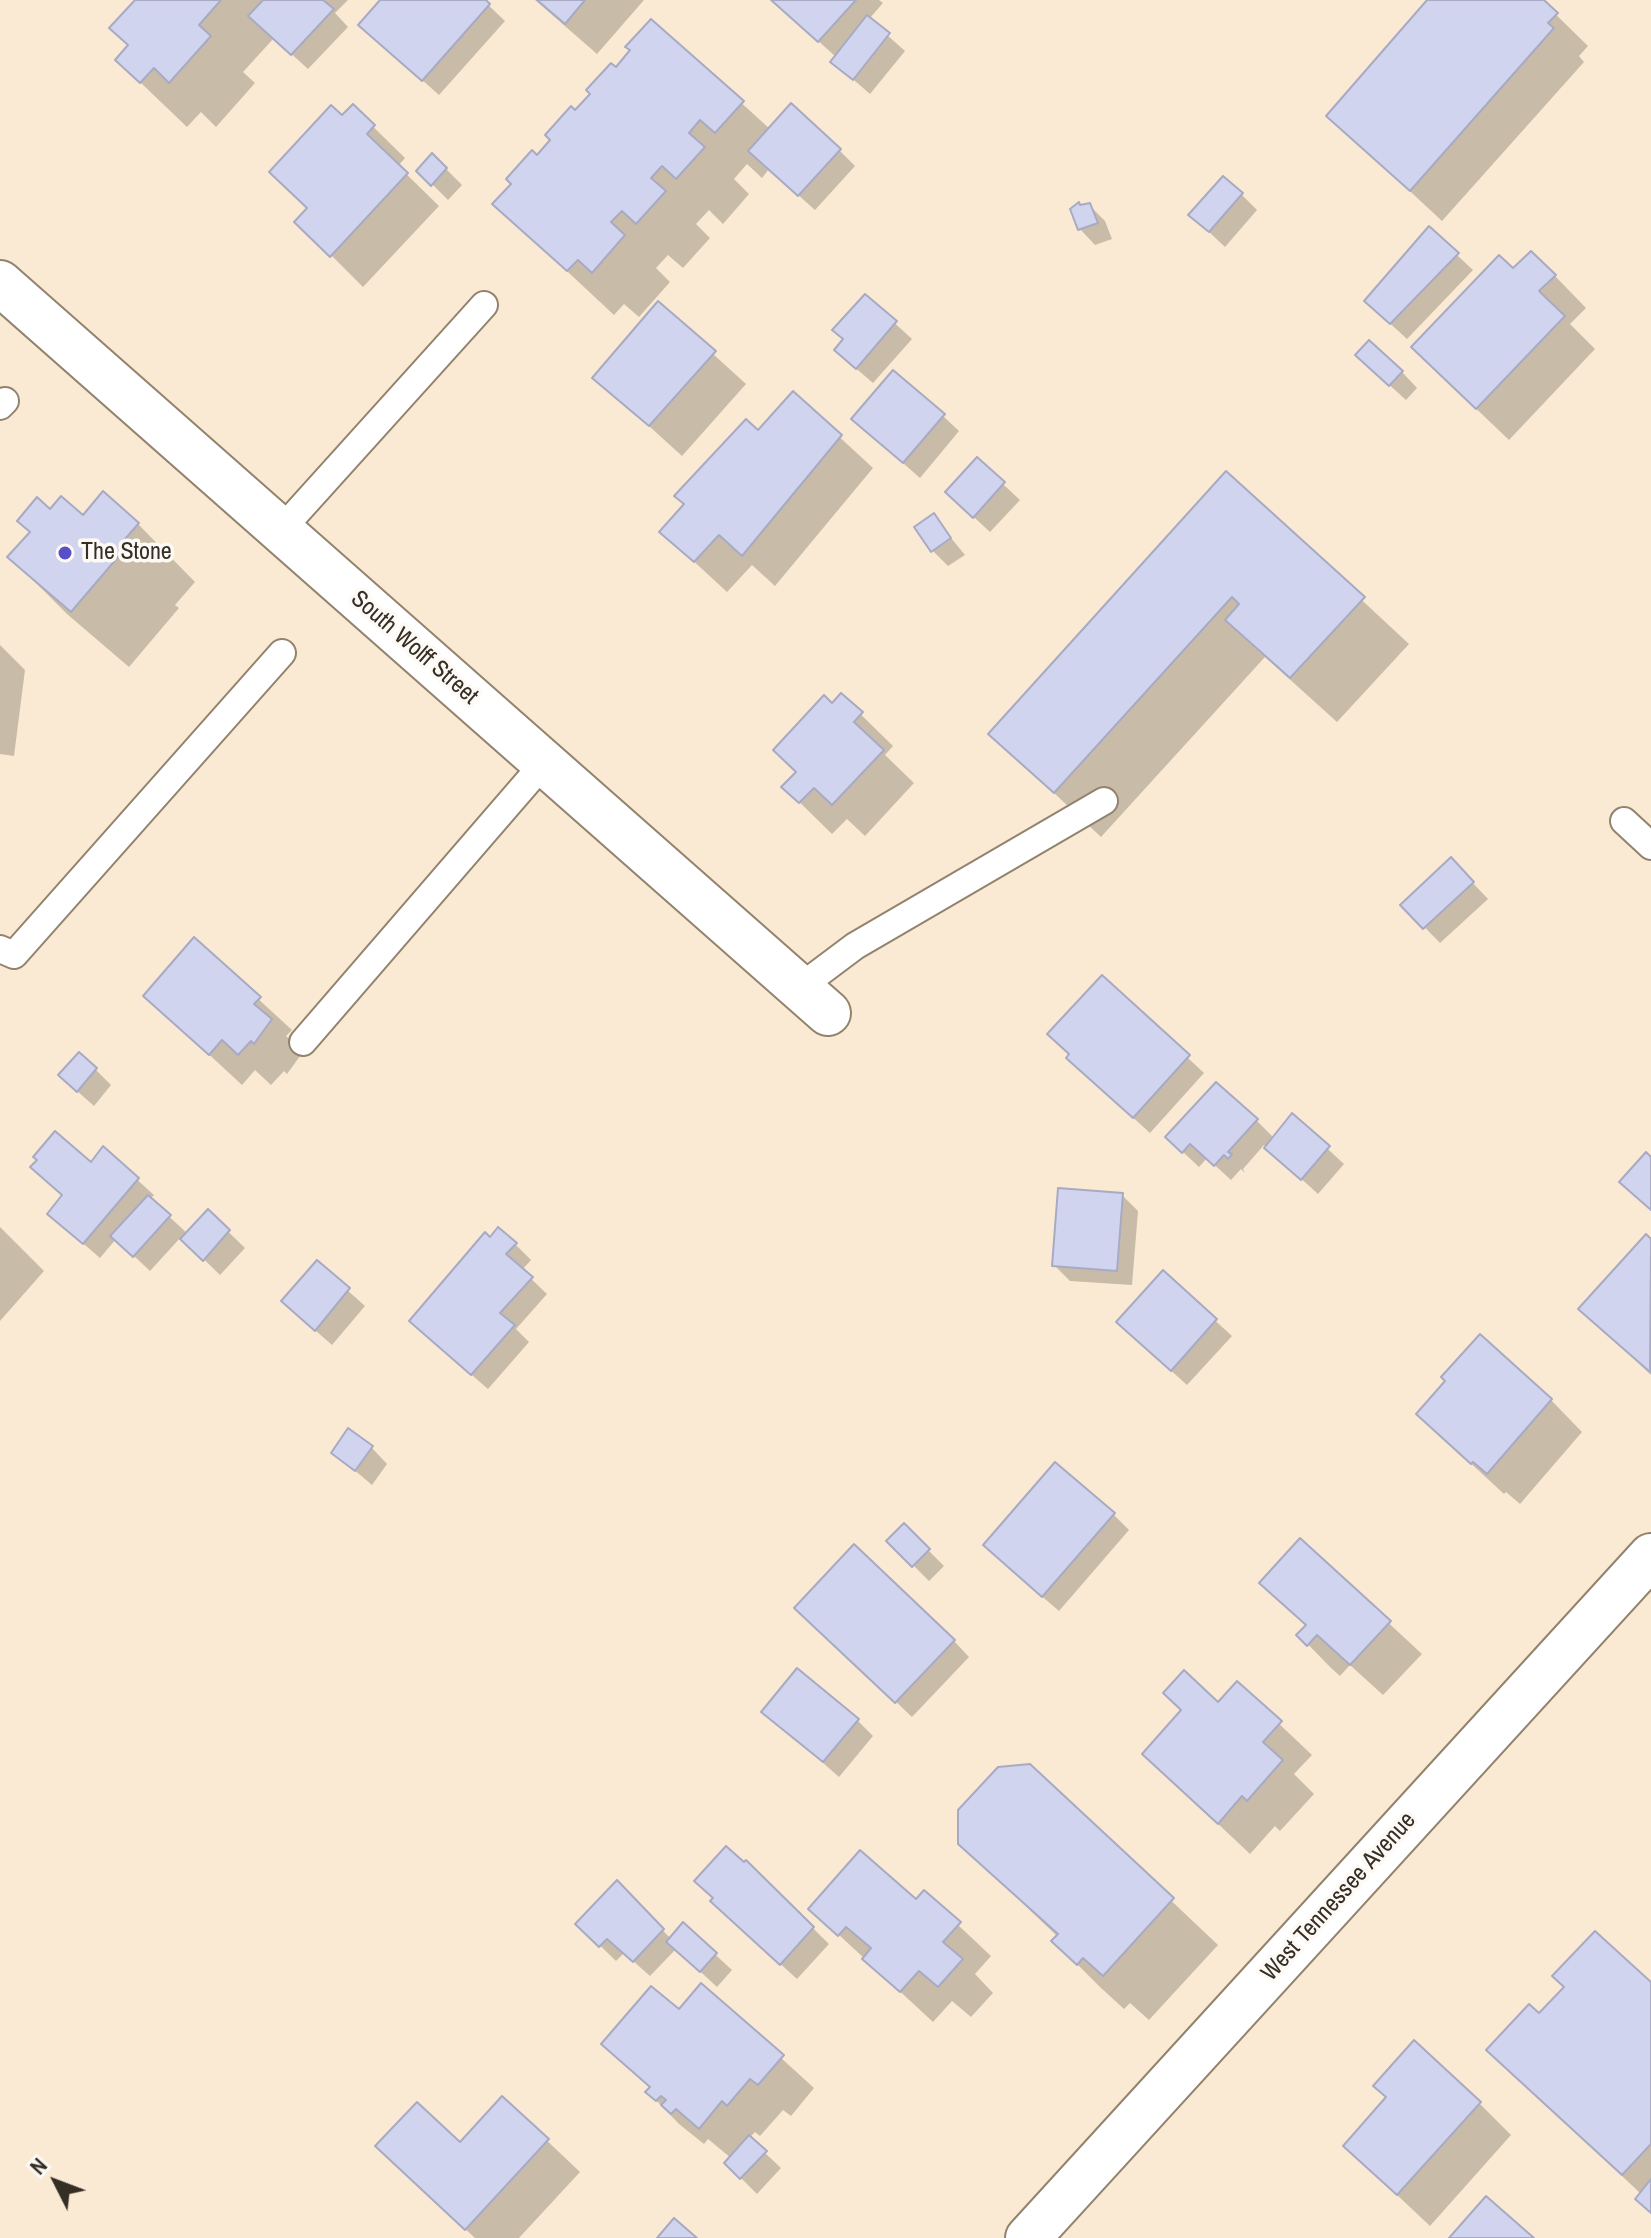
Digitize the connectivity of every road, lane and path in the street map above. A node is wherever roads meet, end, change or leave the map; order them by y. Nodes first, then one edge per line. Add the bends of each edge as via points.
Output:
1 (0, 283) edge
2 (484, 305) dead end
3 (281, 530) junction
4 (282, 653) dead end
5 (544, 763) junction
6 (1104, 801) dead end
7 (1624, 821) dead end
8 (1651, 846) edge
9 (0, 949) edge
10 (813, 1001) joint
11 (303, 1042) dead end
12 (1651, 1556) edge
13 (1028, 2238) edge

1 - 3 street, South Wolff Street
2 - 3 lane
3 - 5 street, South Wolff Street
4 - 9 lane via 14,955
5 - 10 street, South Wolff Street
5 - 11 lane
6 - 10 lane via 855,946
7 - 8 lane
12 - 13 street, West Tennessee Avenue

